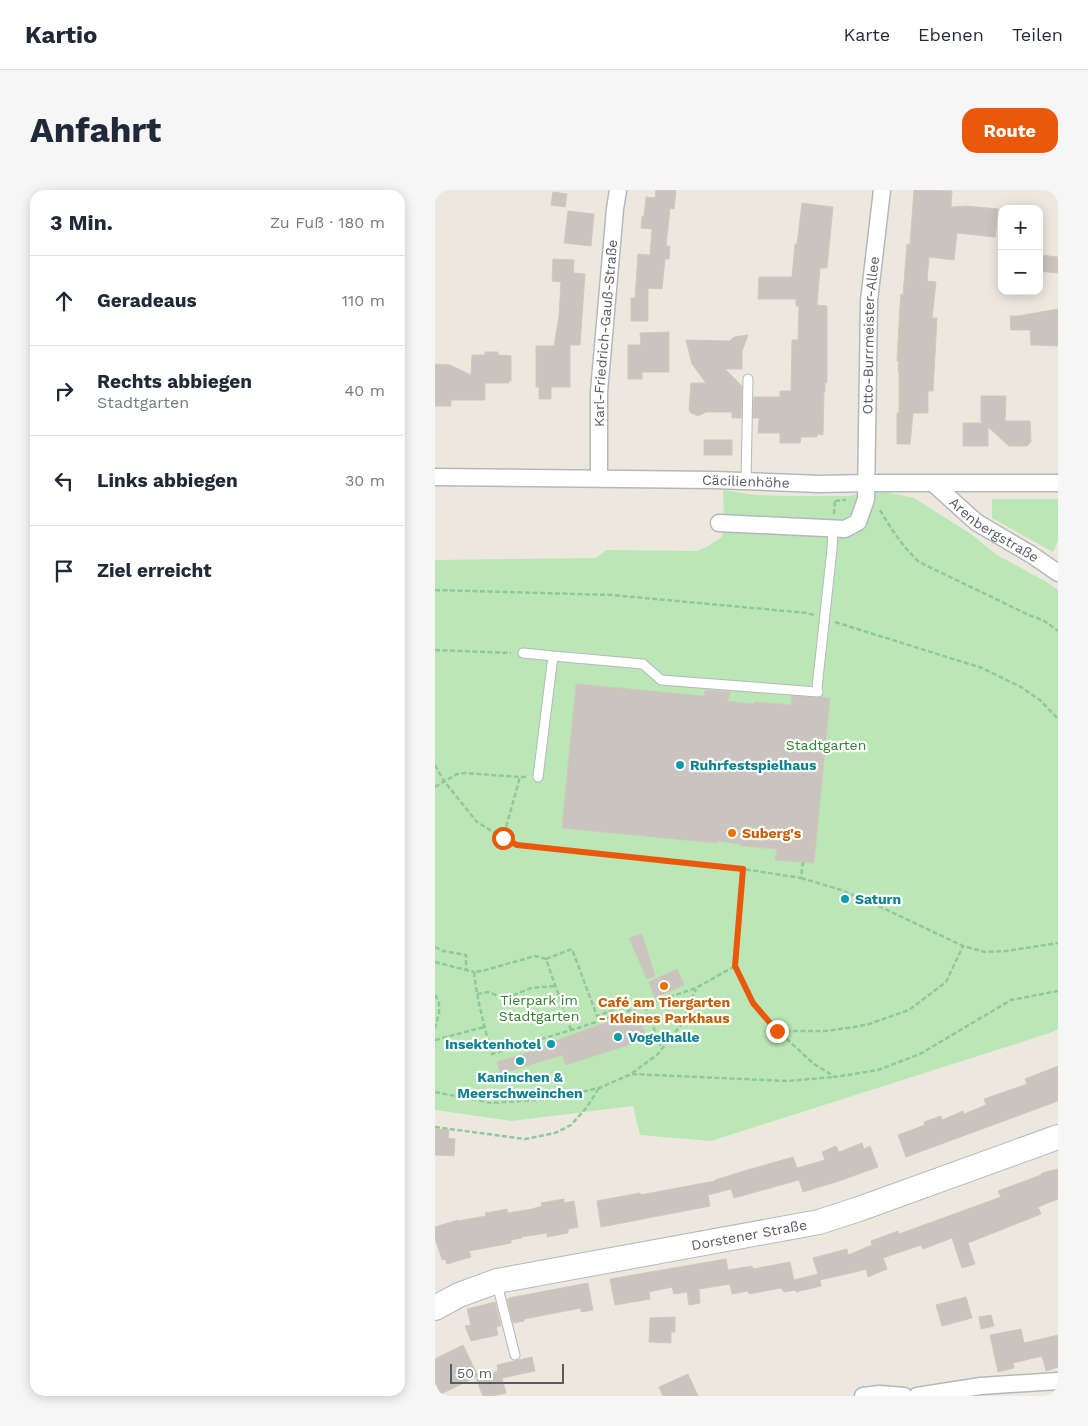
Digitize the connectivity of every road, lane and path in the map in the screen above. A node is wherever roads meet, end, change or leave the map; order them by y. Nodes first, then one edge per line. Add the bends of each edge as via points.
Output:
1 (618, 190) edge
2 (881, 190) edge
3 (748, 379) dead end
4 (435, 477) edge
5 (599, 478) junction
6 (746, 482) junction
7 (934, 484) junction
8 (1058, 484) edge
9 (866, 491) junction
10 (719, 523) dead end
11 (833, 528) junction
12 (1058, 573) edge
13 (435, 590) edge
14 (816, 616) dead end
15 (835, 622) dead end
16 (1058, 631) edge
17 (435, 650) edge
18 (523, 653) joint
19 (553, 656) junction
20 (1058, 719) edge
21 (435, 765) edge
22 (519, 777) junction
23 (538, 777) joint
24 (444, 781) junction
25 (435, 787) edge
26 (503, 838) junction
27 (803, 862) dead end
28 (743, 869) junction
29 (801, 878) junction
30 (1058, 943) edge
31 (435, 946) edge
32 (963, 946) junction
33 (546, 959) junction
34 (435, 964) edge
35 (735, 966) junction
36 (466, 970) junction
37 (474, 972) junction
38 (555, 986) junction
39 (696, 988) junction
40 (1058, 991) edge
41 (477, 994) junction
42 (435, 995) edge
43 (645, 1006) junction
44 (615, 1015) junction
45 (484, 1027) junction
46 (435, 1028) edge
47 (571, 1030) junction
48 (777, 1031) junction
49 (435, 1040) edge
50 (662, 1049) junction
51 (631, 1074) junction
52 (835, 1077) junction
53 (599, 1088) junction
54 (435, 1092) edge
55 (435, 1127) edge
56 (1058, 1137) edge
57 (497, 1280) junction
58 (435, 1308) edge
59 (515, 1355) dead end
60 (1058, 1382) edge
61 (863, 1396) edge
62 (904, 1396) edge
63 (917, 1396) edge

1 - 5 street, Karl-Friedrich-Gauß-Straße via 599,392
2 - 9 street, Otto-Burrmeister-Allee via 869,301
3 - 6 lane
4 - 5 street, Cäcilienhöhe
5 - 6 street, Cäcilienhöhe
6 - 9 street, Cäcilienhöhe via 820,484
7 - 8 street, Cäcilienhöhe
7 - 9 street, Cäcilienhöhe
7 - 12 street, Arenbergstraße via 976,522
9 - 11 street, Otto-Burrmeister-Allee via 858,522 845,528
9 - 16 path via 900,542 919,562 1043,620
10 - 11 street
11 - 19 lane, bridge via 817,692 661,680 643,664
13 - 14 path via 612,595
15 - 20 path via 982,668 1021,687 1040,700
17 - 18 path
18 - 19 lane
19 - 23 lane
21 - 24 path
22 - 23 path
22 - 24 path via 465,772
22 - 26 path
24 - 25 path
24 - 26 path via 477,822
26 - 28 path via 517,845
27 - 29 path
28 - 29 path
28 - 35 path
29 - 32 path via 866,900
30 - 32 path via 985,952
31 - 36 path via 443,951 466,955
32 - 48 path via 947,982 909,1010 854,1027
33 - 37 path via 535,956
33 - 38 path
33 - 44 path via 572,949 597,1016 613,1010
34 - 36 path
35 - 39 path
35 - 48 path via 753,1003
36 - 37 path
37 - 41 path
38 - 41 path via 531,988 509,997 488,992
38 - 47 path
39 - 43 path
39 - 50 path via 680,1026
40 - 52 path via 1011,1000 919,1054 878,1070
41 - 45 path
42 - 46 path via 440,1002
43 - 44 path
43 - 50 path
44 - 47 path
45 - 47 path via 492,1054
45 - 49 path
48 - 52 path via 814,1064
50 - 51 path
51 - 52 path via 787,1081
51 - 53 path
53 - 54 path via 549,1099 491,1103
53 - 55 path via 571,1125 547,1135 525,1139
56 - 57 main road, Dorstener Straße via 819,1222
57 - 58 main road, Dorstener Straße
57 - 59 lane
60 - 63 street via 981,1386
61 - 62 street

